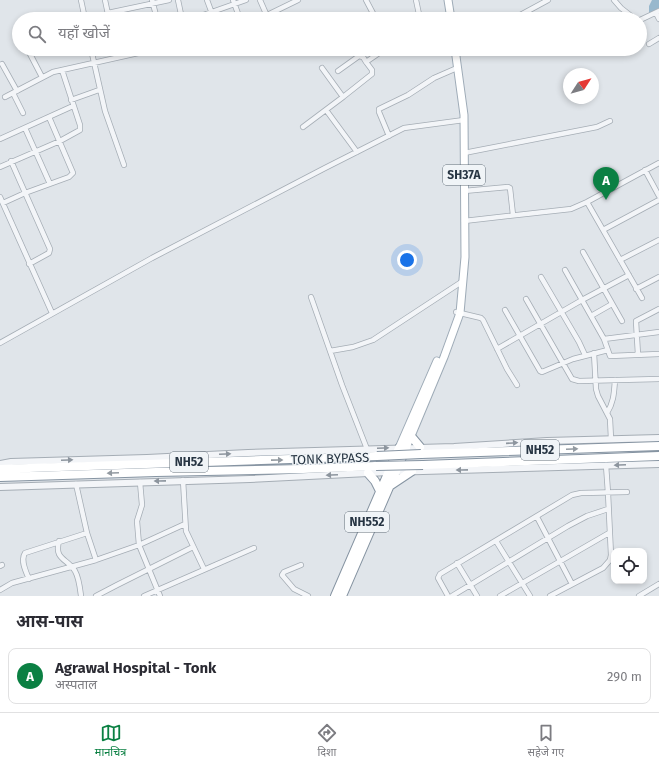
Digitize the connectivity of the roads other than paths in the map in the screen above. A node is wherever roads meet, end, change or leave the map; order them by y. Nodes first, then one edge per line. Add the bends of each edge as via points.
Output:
1 (81, 0) edge
2 (105, 0) edge
3 (169, 0) edge
4 (178, 0) edge
5 (207, 0) edge
6 (246, 0) edge
7 (260, 0) edge
8 (298, 0) edge
9 (366, 0) edge
10 (416, 0) edge
11 (448, 0) edge
12 (548, 0) edge
13 (614, 0) edge
14 (153, 2) edge
15 (234, 2) edge
16 (82, 12) edge
17 (108, 12) edge
18 (112, 12) edge
19 (155, 12) edge
20 (181, 12) edge
21 (212, 12) edge
22 (214, 12) edge
23 (238, 12) edge
24 (265, 12) edge
25 (275, 12) edge
26 (372, 12) edge
27 (419, 12) edge
28 (450, 12) edge
29 (526, 12) edge
30 (625, 12) edge
31 (657, 12) edge
32 (647, 17) edge
33 (659, 19) edge
34 (659, 38) edge
35 (649, 44) dead end
36 (30, 56) edge
37 (93, 56) edge
38 (121, 56) edge
39 (375, 56) edge
40 (456, 56) edge
41 (116, 57) joint
42 (94, 62) junction
43 (366, 62) junction
44 (2, 64) dead end
45 (322, 68) dead end
46 (457, 68) junction
47 (62, 70) junction
48 (338, 71) dead end
49 (42, 77) junction
50 (99, 90) junction
51 (15, 92) junction
52 (5, 97) dead end
53 (343, 97) junction
54 (71, 100) junction
55 (74, 106) junction
56 (326, 110) junction
57 (23, 113) dead end
58 (49, 117) junction
59 (464, 120) junction
60 (610, 121) dead end
61 (303, 127) dead end
62 (25, 128) junction
63 (390, 136) junction
64 (0, 139) edge
65 (60, 141) junction
66 (36, 152) junction
67 (357, 152) junction
68 (464, 153) junction
69 (11, 162) junction
70 (659, 163) edge
71 (124, 165) dead end
72 (0, 166) edge
73 (645, 170) junction
74 (50, 184) junction
75 (464, 191) junction
76 (25, 193) junction
77 (659, 196) edge
78 (0, 197) edge
79 (659, 200) edge
80 (587, 202) junction
81 (3, 203) junction
82 (513, 215) junction
83 (464, 220) junction
84 (603, 230) junction
85 (659, 240) edge
86 (582, 252) dead end
87 (620, 260) junction
88 (29, 264) junction
89 (564, 270) dead end
90 (629, 275) junction
91 (541, 277) dead end
92 (659, 277) edge
93 (463, 281) junction
94 (636, 288) junction
95 (603, 289) junction
96 (311, 297) dead end
97 (642, 298) dead end
98 (526, 299) dead end
99 (582, 300) junction
100 (612, 304) junction
101 (659, 309) edge
102 (505, 310) dead end
103 (562, 312) junction
104 (458, 313) junction
105 (52, 314) junction
106 (591, 316) junction
107 (622, 321) dead end
108 (541, 325) junction
109 (659, 332) edge
110 (636, 334) junction
111 (521, 336) junction
112 (604, 339) junction
113 (0, 343) edge
114 (497, 349) junction
115 (608, 350) junction
116 (330, 351) junction
117 (594, 353) junction
118 (659, 354) edge
119 (584, 355) junction
120 (638, 355) junction
121 (562, 362) junction
122 (659, 379) edge
123 (615, 380) junction
124 (595, 381) junction
125 (517, 384) dead end
126 (607, 413) junction
127 (410, 435) junction
128 (659, 438) edge
129 (611, 439) junction
130 (659, 446) edge
131 (403, 448) junction
132 (367, 449) junction
133 (420, 450) junction
134 (659, 456) edge
135 (0, 464) edge
136 (659, 464) edge
137 (606, 465) junction
138 (0, 469) edge
139 (412, 471) junction
140 (392, 472) junction
141 (368, 473) junction
142 (0, 478) edge
143 (183, 480) junction
144 (140, 482) junction
145 (76, 484) junction
146 (0, 487) edge
147 (389, 487) junction
148 (380, 491) junction
149 (628, 492) dead end
150 (608, 493) junction
151 (608, 509) junction
152 (537, 517) junction
153 (185, 524) junction
154 (87, 533) junction
155 (610, 533) junction
156 (548, 537) junction
157 (59, 541) junction
158 (496, 541) junction
159 (139, 544) junction
160 (193, 548) junction
161 (254, 548) dead end
162 (96, 560) junction
163 (509, 561) junction
164 (560, 561) junction
165 (457, 563) junction
166 (301, 565) dead end
167 (73, 568) junction
168 (149, 569) junction
169 (204, 569) junction
170 (29, 579) junction
171 (522, 583) junction
172 (572, 584) junction
173 (659, 584) edge
174 (470, 585) junction
175 (0, 590) edge
176 (158, 590) junction
177 (81, 596) edge
178 (96, 596) edge
179 (144, 596) edge
180 (160, 596) edge
181 (308, 596) edge
182 (335, 596) edge
183 (342, 596) edge
184 (448, 596) edge
185 (452, 596) edge
186 (477, 596) edge
187 (500, 596) edge
188 (530, 596) edge
189 (550, 596) edge
190 (640, 596) edge

1 - 16 street
2 - 17 street
3 - 14 street
4 - 20 street
5 - 21 street
6 - 15 street
7 - 24 street
8 - 25 street
9 - 26 street
10 - 27 street
11 - 28 main road
12 - 29 street
13 - 30 street
14 - 18 street
14 - 19 street
15 - 22 street
15 - 23 street
31 - 32 street
31 - 33 street
34 - 35 street
36 - 49 street
37 - 42 street
38 - 41 street
39 - 43 street
40 - 46 main road, SH37A
41 - 42 street
42 - 47 street
42 - 50 street
43 - 48 street via 359,56
43 - 53 street via 372,74
44 - 51 street
45 - 53 street
46 - 59 main road, SH37A
46 - 63 street via 379,110
47 - 49 street
47 - 54 street
49 - 51 street
50 - 54 street
50 - 71 street
51 - 52 street
51 - 57 street
53 - 56 street
54 - 55 street
55 - 58 street
55 - 65 street via 80,130
56 - 61 street
56 - 67 street
58 - 62 street
58 - 65 street
59 - 63 street via 404,128
59 - 68 main road, SH37A
60 - 68 street
62 - 64 street
62 - 66 street
63 - 67 street
65 - 66 street
65 - 74 street via 73,173
66 - 69 street
66 - 74 street
67 - 105 street via 152,258
68 - 75 main road, SH37A
69 - 72 street
69 - 76 street
70 - 73 street
73 - 77 street
73 - 80 street
74 - 76 street
75 - 82 street via 508,187
75 - 83 main road, SH37A
76 - 81 street
76 - 88 street via 50,252
78 - 81 street
79 - 84 street
80 - 82 street via 571,209
80 - 84 street
81 - 88 street
82 - 83 street
83 - 93 main road, SH37A
84 - 87 street
85 - 87 street
86 - 95 street
87 - 90 street
88 - 105 street
89 - 99 street
90 - 94 street
90 - 95 street
91 - 103 street
92 - 94 street
93 - 104 main road, SH37A
93 - 116 street via 373,340
94 - 97 street
95 - 99 street
95 - 100 street
96 - 116 street
98 - 108 street
99 - 103 street
99 - 106 street
100 - 106 street
100 - 107 street
101 - 110 street via 636,321
102 - 111 street
103 - 108 street
103 - 119 street
104 - 114 street via 481,318
104 - 127 main road, SH37A via 444,357
104 - 131 main road, SH37A
105 - 113 street
106 - 112 street
108 - 111 street
108 - 121 street
109 - 110 street
110 - 112 street
110 - 120 street
111 - 114 street
111 - 121 street via 540,371
112 - 115 street
114 - 125 street
115 - 117 street
115 - 120 street via 613,357
116 - 132 street
117 - 119 street
117 - 124 street
118 - 120 street
119 - 121 street
121 - 124 street via 575,381
122 - 123 street
123 - 124 street
123 - 126 street via 614,398
124 - 126 street via 598,396
126 - 129 street via 610,419
127 - 131 main road, SH37A
127 - 133 highway
128 - 129 street
133 -> 129 street
133 -> 130 highway, TONK BYPASS / NH52
132 -> 131 street
131 - 133 street
131 - 140 highway, NH552
135 -> 132 street
138 -> 133 highway, TONK BYPASS / NH52, bridge via 377,456
134 -> 142 highway, NH52, bridge
136 -> 137 street
137 -> 139 street
137 - 150 street
139 - 140 street
139 - 147 highway
140 - 141 street
140 - 147 highway, NH552
140 - 148 highway, NH552
141 -> 143 street
141 - 148 highway
143 -> 144 street
143 - 153 street
144 - 145 street
144 - 159 street via 142,505 137,520
145 - 146 street
145 - 154 street
147 - 183 highway, NH552
148 - 182 highway, NH552
149 - 150 street
150 - 151 street
150 - 152 street via 576,493
151 - 155 street
151 - 156 street via 587,516
152 - 156 street
152 - 158 street
153 - 159 street
153 - 160 street
154 - 157 street
154 - 162 street
155 - 164 street
155 - 172 street via 611,556 607,565
156 - 163 street
156 - 164 street
157 - 167 street via 58,553
157 - 170 street via 23,555
158 - 163 street
158 - 165 street
159 - 162 street
159 - 168 street
160 - 168 street
160 - 169 street
161 - 169 street
162 - 167 street
163 - 171 street
163 - 174 street
164 - 171 street
164 - 172 street
165 - 174 street
165 - 184 street via 438,576
166 - 181 street via 282,575 294,589
167 - 170 street
167 - 177 street
168 - 176 street
168 - 178 street
169 - 176 street
170 - 175 street via 12,583
171 - 187 street
171 - 188 street
172 - 189 street
173 - 190 street
174 - 185 street
174 - 186 street
176 - 179 street
176 - 180 street

